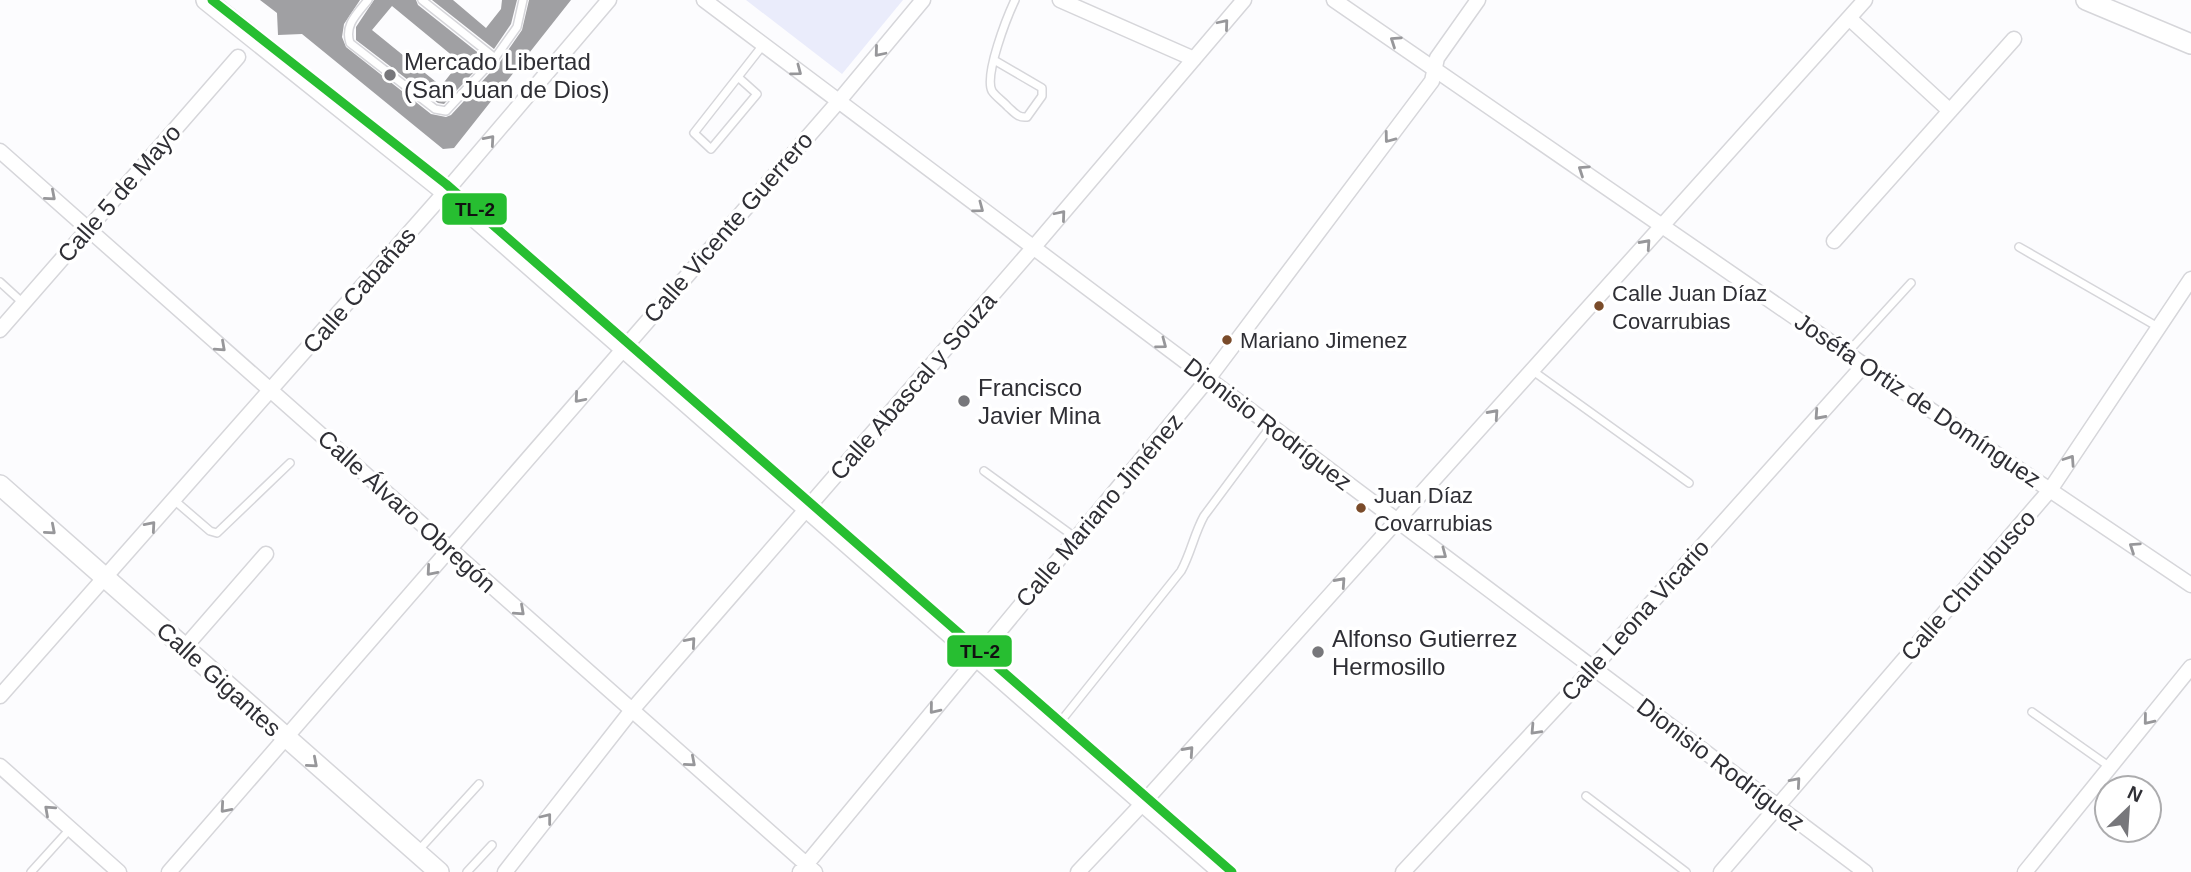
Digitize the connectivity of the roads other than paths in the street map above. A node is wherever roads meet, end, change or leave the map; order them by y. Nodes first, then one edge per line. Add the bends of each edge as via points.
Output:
1 (206, 0) edge
2 (368, 0) edge
3 (422, 0) edge
4 (523, 0) edge
5 (609, 0) edge
6 (704, 0) edge
7 (923, 0) edge
8 (1014, 0) edge
9 (1060, 0) edge
10 (1244, 0) edge
11 (1334, 0) edge
12 (1478, 0) edge
13 (1866, 0) edge
14 (2086, 0) edge
15 (1849, 18) junction
16 (2014, 39) dead end
17 (2191, 44) edge
18 (763, 45) junction
19 (238, 57) dead end
20 (495, 58) junction
21 (1194, 59) junction
22 (994, 60) junction
23 (1435, 69) junction
24 (738, 77) junction
25 (838, 102) junction
26 (1950, 111) junction
27 (0, 151) edge
28 (446, 192) junction
29 (1664, 225) junction
30 (88, 228) junction
31 (1834, 242) dead end
32 (2019, 247) dead end
33 (1033, 248) junction
34 (2191, 279) edge
35 (0, 282) edge
36 (1911, 283) dead end
37 (23, 303) junction
38 (2158, 328) junction
39 (0, 330) edge
40 (624, 346) junction
41 (1847, 353) junction
42 (1864, 365) junction
43 (1533, 371) junction
44 (1208, 379) junction
45 (271, 390) junction
46 (1271, 426) junction
47 (290, 463) dead end
48 (984, 471) dead end
49 (1689, 483) dead end
50 (0, 485) edge
51 (2050, 490) junction
52 (174, 500) junction
53 (807, 507) junction
54 (1397, 520) junction
55 (1076, 538) junction
56 (450, 549) junction
57 (266, 554) dead end
58 (106, 578) junction
59 (2191, 585) edge
60 (185, 647) junction
61 (977, 657) junction
62 (2191, 667) edge
63 (1593, 668) junction
64 (0, 696) edge
65 (632, 710) junction
66 (2032, 712) dead end
67 (1057, 726) junction
68 (285, 738) junction
69 (0, 766) edge
70 (2110, 767) junction
71 (479, 784) dead end
72 (1586, 796) dead end
73 (1144, 802) junction
74 (1777, 805) junction
75 (70, 829) junction
76 (492, 845) dead end
77 (416, 853) junction
78 (1213, 867) edge
79 (807, 869) edge
80 (31, 872) edge
81 (118, 872) edge
82 (169, 872) edge
83 (439, 872) edge
84 (467, 872) edge
85 (505, 872) edge
86 (1077, 872) edge
87 (1403, 872) edge
88 (1686, 872) edge
89 (1721, 872) edge
90 (1865, 872) edge
91 (2025, 872) edge

1 - 28 main road
2 - 20 lane via 349,25 350,43 435,109 446,111 452,106
3 - 20 lane
4 - 20 lane via 517,27
28 -> 5 street, Calle Cabañas
6 - 18 street, Dionisio Rodríguez
7 -> 25 street, Calle Vicente Guerrero
8 - 22 lane
9 - 21 street
21 -> 10 street, Calle Abascal y Souza
23 -> 11 street, Joséfa Ortiz de Domínguez
12 - 23 street, Calle Mariano Jiménez via 1437,58
13 - 15 street
14 - 17 main road
15 - 26 street
15 - 29 street
16 - 26 street
18 - 24 lane
18 -> 25 street, Dionisio Rodríguez
19 - 30 street, Calle 5 de Mayo
33 -> 21 street, Calle Abascal y Souza
22 - 22 lane via 993,92 1019,116 1027,117 1042,96 1042,88
29 -> 23 street, Joséfa Ortiz de Domínguez
23 -> 44 street, Calle Mariano Jiménez via 1432,81
24 - 24 lane via 694,133 711,149 757,94
25 -> 33 street, Dionisio Rodríguez
25 - 40 street, Calle Vicente Guerrero
26 - 31 street
27 -> 30 street, Calle Álvaro Obregón
28 - 40 main road
28 - 45 street, Calle Cabañas
29 - 41 street, Joséfa Ortiz de Domínguez
43 -> 29 street
30 - 37 street, Calle 5 de Mayo
30 -> 45 street, Calle Álvaro Obregón
32 - 38 lane
33 -> 44 street, Dionisio Rodríguez
33 - 53 street, Calle Abascal y Souza
34 - 38 street, Calle Churubusco
35 - 37 lane
36 - 41 lane
37 - 39 street, Calle 5 de Mayo
51 -> 38 street, Calle Churubusco
40 - 53 main road
40 -> 56 street, Calle Vicente Guerrero
41 - 42 street, Joséfa Ortiz de Domínguez
42 - 51 street, Joséfa Ortiz de Domínguez
42 -> 63 street, Calle Leona Vicario
43 - 49 lane
54 -> 43 street
44 - 46 street, Dionisio Rodríguez
44 - 55 street, Calle Mariano Jiménez
45 - 52 street, Calle Cabañas
45 - 56 street, Calle Álvaro Obregón
46 - 54 street, Dionisio Rodríguez
46 - 67 lane via 1204,516 1181,571
47 - 52 lane via 217,533
48 - 55 lane
50 -> 58 main road, Calle Gigantes
59 -> 51 street, Joséfa Ortiz de Domínguez
74 -> 51 street, Calle Churubusco
58 -> 52 street, Calle Cabañas
53 - 61 main road
65 -> 53 street, Calle Abascal y Souza
54 -> 63 street, Dionisio Rodríguez
73 -> 54 street
55 - 61 street, Calle Mariano Jiménez
56 -> 65 street, Calle Álvaro Obregón
56 -> 68 street, Calle Vicente Guerrero
57 - 60 street
58 - 60 main road, Calle Gigantes
58 - 64 street, Calle Cabañas
60 - 68 main road, Calle Gigantes
61 - 67 main road
61 -> 79 street, Calle Mariano Jiménez
62 -> 70 street
63 - 74 street, Dionisio Rodríguez
63 -> 87 street, Calle Leona Vicario
65 -> 79 street, Calle Álvaro Obregón
85 -> 65 street, Calle Abascal y Souza
66 - 70 lane
67 - 73 main road
68 -> 77 main road, Calle Gigantes
68 -> 82 street, Calle Vicente Guerrero
75 -> 69 street
70 - 91 street
71 - 77 lane
72 - 88 lane
73 - 78 main road
73 - 86 street
74 - 89 street, Calle Churubusco
74 - 90 street, Dionisio Rodríguez
75 - 80 lane
75 - 81 street
76 - 84 lane
77 - 83 main road, Calle Gigantes

